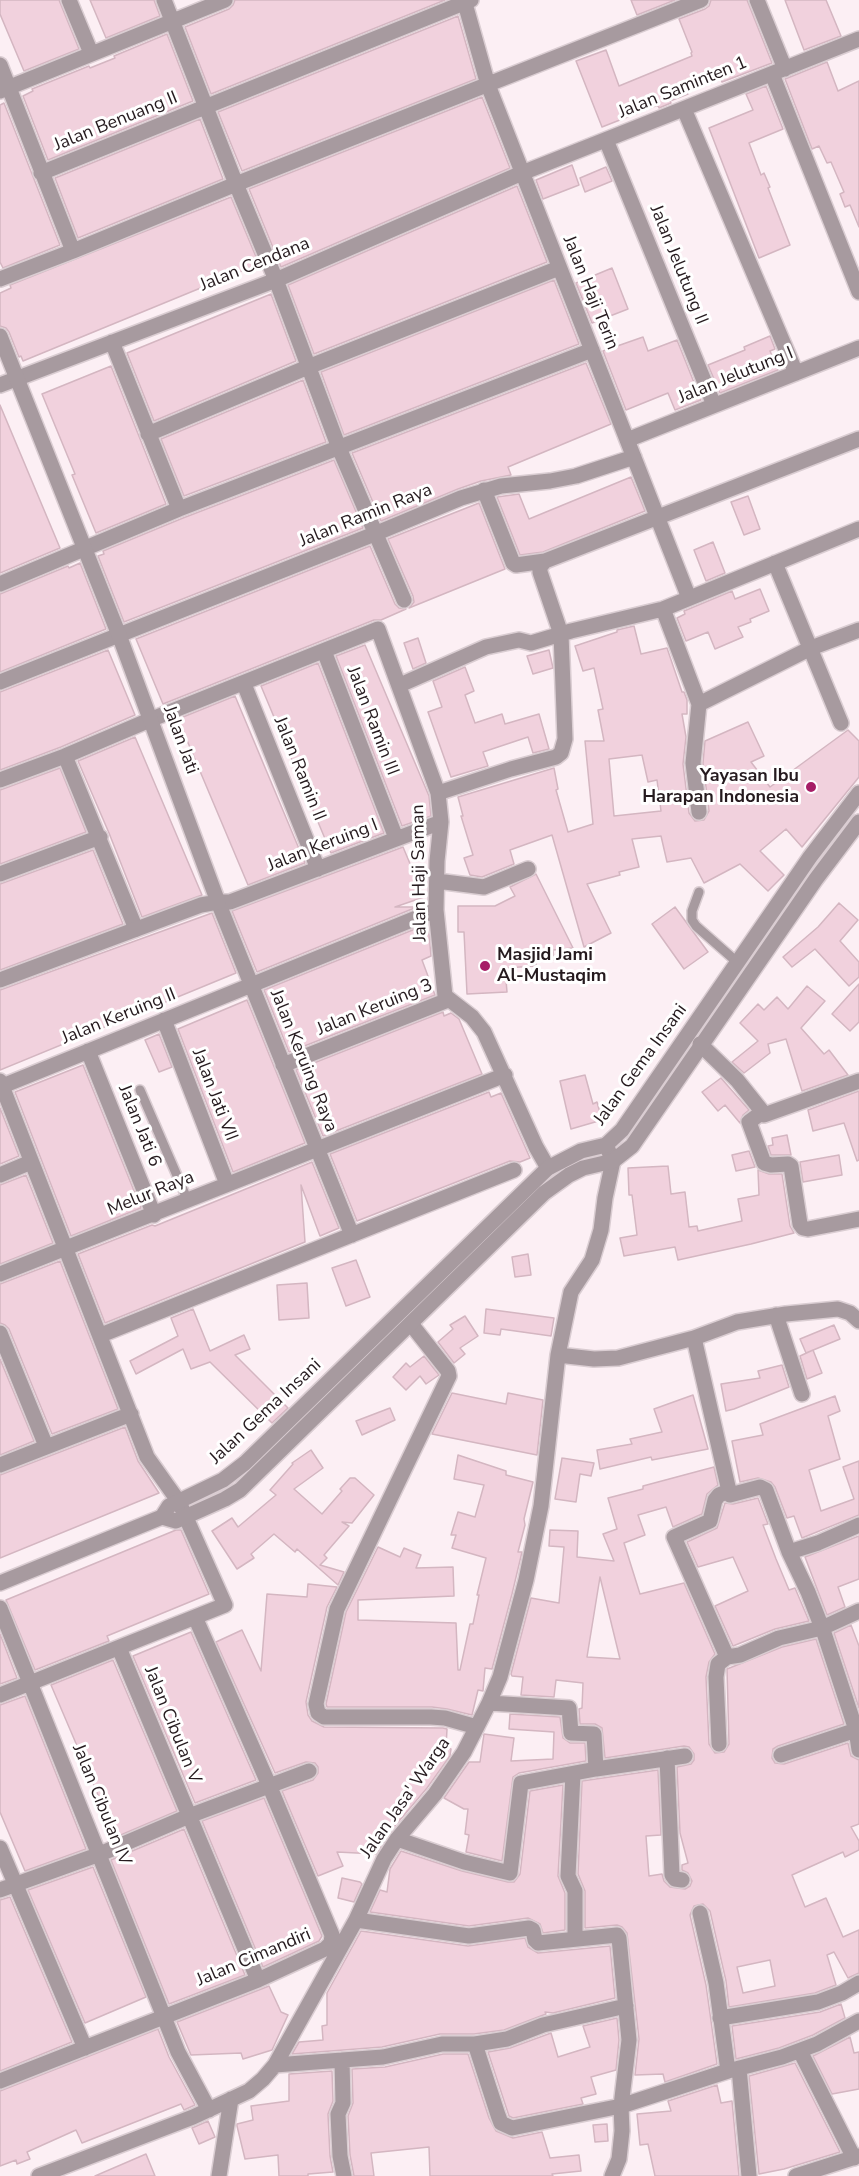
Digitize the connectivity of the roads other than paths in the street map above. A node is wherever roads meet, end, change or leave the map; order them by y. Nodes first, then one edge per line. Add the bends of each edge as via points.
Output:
1 (69, 0) edge
2 (164, 0) edge
3 (225, 0) edge
4 (701, 0) edge
5 (758, 0) edge
6 (466, 1) edge
7 (172, 21) junction
8 (859, 40) edge
9 (91, 53) junction
10 (0, 65) edge
11 (778, 71) junction
12 (488, 85) junction
13 (4, 89) edge
14 (206, 108) junction
15 (684, 109) junction
16 (606, 140) junction
17 (41, 173) junction
18 (522, 173) junction
19 (236, 184) junction
20 (73, 251) junction
21 (559, 268) junction
22 (0, 279) edge
23 (276, 280) junction
24 (859, 292) edge
25 (0, 336) edge
26 (112, 342) junction
27 (859, 348) edge
28 (592, 350) junction
29 (308, 368) junction
30 (796, 373) junction
31 (17, 378) junction
32 (0, 385) edge
33 (714, 405) junction
34 (148, 434) junction
35 (859, 439) edge
36 (627, 440) junction
37 (339, 448) junction
38 (634, 457) junction
39 (484, 490) junction
40 (179, 509) junction
41 (657, 516) junction
42 (859, 529) edge
43 (377, 533) junction
44 (85, 548) junction
45 (545, 561) junction
46 (775, 563) junction
47 (0, 584) edge
48 (689, 598) junction
49 (404, 600) dead end
50 (663, 609) junction
51 (859, 630) edge
52 (561, 634) junction
53 (119, 635) junction
54 (811, 648) junction
55 (324, 651) junction
56 (0, 681) edge
57 (244, 684) junction
58 (400, 685) junction
59 (699, 704) junction
60 (152, 719) junction
61 (841, 723) dead end
62 (65, 756) junction
63 (0, 780) edge
64 (438, 793) junction
65 (859, 793) edge
66 (699, 812) dead end
67 (441, 822) junction
68 (859, 822) edge
69 (100, 837) junction
70 (396, 838) junction
71 (318, 869) junction
72 (528, 869) dead end
73 (0, 874) edge
74 (437, 881) junction
75 (699, 892) dead end
76 (218, 902) junction
77 (436, 910) junction
78 (136, 929) junction
79 (737, 962) junction
80 (0, 980) edge
81 (251, 985) junction
82 (448, 1000) junction
83 (164, 1020) junction
84 (700, 1044) junction
85 (88, 1051) junction
86 (283, 1065) junction
87 (505, 1075) junction
88 (859, 1081) edge
89 (1, 1085) edge
90 (140, 1090) dead end
91 (636, 1109) junction
92 (761, 1113) junction
93 (650, 1119) junction
94 (606, 1145) junction
95 (317, 1150) junction
96 (613, 1161) junction
97 (31, 1162) junction
98 (548, 1168) junction
99 (514, 1170) dead end
100 (0, 1175) edge
101 (557, 1183) junction
102 (227, 1184) junction
103 (188, 1201) junction
104 (154, 1215) junction
105 (859, 1219) edge
106 (352, 1235) junction
107 (66, 1249) junction
108 (0, 1274) edge
109 (776, 1315) junction
110 (859, 1322) edge
111 (411, 1324) junction
112 (0, 1333) edge
113 (101, 1335) junction
114 (694, 1338) junction
115 (558, 1355) junction
116 (802, 1394) dead end
117 (131, 1414) junction
118 (46, 1446) junction
119 (0, 1465) edge
120 (729, 1491) junction
121 (183, 1509) junction
122 (859, 1525) edge
123 (789, 1552) junction
124 (0, 1583) edge
125 (0, 1608) edge
126 (859, 1611) edge
127 (195, 1617) junction
128 (822, 1628) junction
129 (119, 1648) junction
130 (727, 1657) junction
131 (30, 1683) junction
132 (0, 1695) edge
133 (489, 1703) junction
134 (477, 1727) junction
135 (857, 1729) edge
136 (719, 1744) dead end
137 (859, 1750) edge
138 (781, 1755) dead end
139 (685, 1756) dead end
140 (667, 1758) junction
141 (596, 1769) junction
142 (309, 1771) dead end
143 (573, 1774) junction
144 (269, 1785) junction
145 (189, 1816) junction
146 (397, 1839) junction
147 (0, 1848) edge
148 (100, 1854) junction
149 (682, 1880) dead end
150 (16, 1884) junction
151 (0, 1890) edge
152 (700, 1913) dead end
153 (356, 1920) junction
154 (575, 1939) junction
155 (258, 1980) junction
156 (859, 1983) edge
157 (626, 2006) junction
158 (165, 2016) junction
159 (720, 2018) junction
160 (859, 2021) edge
161 (475, 2044) junction
162 (85, 2048) junction
163 (800, 2051) junction
164 (342, 2060) junction
165 (275, 2065) junction
166 (733, 2070) junction
167 (2, 2076) edge
168 (231, 2099) junction
169 (621, 2106) junction
170 (208, 2110) junction
171 (856, 2157) edge
172 (39, 2176) edge
173 (219, 2176) edge
174 (344, 2176) edge
175 (612, 2176) edge
176 (749, 2176) edge
177 (796, 2176) edge

1 - 9 street
2 - 7 street
3 - 7 street
4 - 12 street
5 - 11 street
6 - 12 street, Jalan Haji Terin
6 - 14 street, Jalan Benuang II
7 - 9 street
7 - 14 street
8 - 11 street, Jalan Saminten 1
9 - 13 street
10 - 13 street
11 - 15 street, Jalan Saminten 1
11 - 24 street
12 - 18 street, Jalan Haji Terin
12 - 19 street
13 - 17 street
14 - 17 street, Jalan Benuang II
14 - 19 street
15 - 16 street, Jalan Saminten 1
15 - 30 street
16 - 18 street, Jalan Saminten 1
16 - 33 street, Jalan Jelutung II
17 - 20 street
18 - 21 street, Jalan Haji Terin
18 - 23 street, Jalan Cendana
19 - 20 street
19 - 23 street
20 - 22 street
21 - 28 street, Jalan Haji Terin
21 - 29 street
23 - 26 street, Jalan Cendana
23 - 29 street
25 - 31 street, Jalan Jati
26 - 31 street, Jalan Cendana
26 - 34 street
27 - 30 street, Jalan Jelutung I
28 - 36 street, Jalan Haji Terin
28 - 37 street
29 - 34 street
29 - 37 street
30 - 33 street, Jalan Jelutung I
31 - 32 street, Jalan Cendana
31 - 44 street, Jalan Jati
33 - 36 street, Jalan Jelutung I
34 - 40 street
35 - 41 street
36 - 38 street, Jalan Haji Terin
37 - 40 street
37 - 43 street
38 - 39 street, Jalan Ramin Raya via 550,482
38 - 41 street, Jalan Haji Terin
39 - 43 street, Jalan Ramin Raya
39 - 45 street via 513,563
40 - 44 street
41 - 45 street
41 - 48 street, Jalan Haji Terin
42 - 46 street
43 - 49 street
43 - 53 street, Jalan Ramin Raya
44 - 47 street
44 - 53 street, Jalan Jati
45 - 52 street via 540,572
46 - 48 street
46 - 54 street
48 - 50 street
50 - 52 street
50 - 59 street
51 - 54 street
52 - 58 street via 531,643 519,640 486,647
52 - 64 street via 565,739 561,753
53 - 56 street, Jalan Ramin Raya
53 - 60 street, Jalan Jati
54 - 59 street
54 - 61 street
55 - 57 street
55 - 58 street, Jalan Haji Saman via 378,629
55 - 70 street, Jalan Ramin III
57 - 60 street
57 - 71 street, Jalan Ramin II
58 - 64 street, Jalan Haji Saman
59 - 66 street via 693,763
60 - 62 street
60 - 76 street, Jalan Jati
62 - 63 street
62 - 69 street
64 - 67 street, Jalan Haji Saman
65 - 79 street, Jalan Gema Insani
67 - 70 street, Jalan Keruing I
67 - 74 street, Jalan Haji Saman
68 - 84 street, Jalan Gema Insani
69 - 73 street
69 - 78 street
70 - 71 street, Jalan Keruing I
71 - 76 street, Jalan Keruing I via 230,902
72 - 74 street via 484,887
74 - 77 street, Jalan Haji Saman
75 - 79 lane via 692,920
76 - 78 street
76 - 81 street, Jalan Keruing Raya
77 - 81 street, Jalan Keruing II
77 - 82 street, Jalan Haji Saman
78 - 80 street
79 - 91 street, Jalan Gema Insani
81 - 83 street, Jalan Keruing II
81 - 86 street, Jalan Keruing Raya
82 - 86 street, Jalan Keruing 3
82 - 87 street via 472,1017 484,1032
83 - 85 street, Jalan Keruing II
83 - 102 street, Jalan Jati VII
84 - 92 street via 737,1080
84 - 93 street, Jalan Gema Insani
85 - 89 street, Jalan Keruing II
85 - 104 street, Jalan Jati 6
86 - 95 street, Jalan Keruing Raya
87 - 95 street, Melur Raya
87 - 98 street
88 - 92 street
89 - 97 street
90 - 103 lane
91 - 93 street
91 - 94 street, Jalan Gema Insani
92 - 105 street via 749,1122 751,1130 764,1162 791,1166 802,1227
93 - 96 street, Jalan Gema Insani via 632,1146
94 - 96 street
94 - 98 street, Jalan Gema Insani via 580,1151
95 - 102 street, Melur Raya
95 - 106 street, Jalan Keruing Raya
96 - 101 street, Jalan Gema Insani via 584,1168
96 - 115 street, Jalan Jasa' Warga via 601,1230 592,1260 571,1292
97 - 100 street
97 - 107 street
98 - 101 street
98 - 121 street, Jalan Gema Insani via 245,1463
99 - 106 street
101 - 111 street, Jalan Gema Insani
102 - 103 street, Melur Raya
103 - 104 street, Melur Raya
104 - 107 street, Melur Raya
106 - 113 street
107 - 108 street, Melur Raya
107 - 113 street
109 - 110 street via 838,1310 850,1313
109 - 114 street via 736,1322
109 - 116 street
111 - 121 street, Jalan Gema Insani via 240,1490 225,1499
111 - 134 street via 449,1376 337,1609 316,1704 318,1713 324,1717 431,1717
112 - 118 street
113 - 117 street
114 - 115 street via 618,1358
114 - 120 street
115 - 133 street, Jalan Jasa' Warga via 541,1506 506,1658
117 - 118 street
117 - 121 street via 147,1456
118 - 119 street
120 - 123 street via 730,1495 764,1488
120 - 130 street via 715,1500 710,1521 674,1535
121 - 124 street, Jalan Gema Insani via 169,1506 162,1517
121 - 127 street via 225,1605
122 - 123 street
123 - 128 street
125 - 131 street, Jalan Cibulan IV
126 - 128 street
127 - 129 street
127 - 144 street, Jalan Cimandiri via 227,1681
128 - 130 street
128 - 135 street
129 - 131 street
129 - 145 street, Jalan Cibulan V
130 - 136 street via 718,1664 716,1677
131 - 132 street
131 - 148 street, Jalan Cibulan IV
133 - 134 street, Jalan Jasa' Warga
133 - 141 street via 569,1708 572,1733 594,1734
134 - 146 street, Jalan Jasa' Warga via 435,1794
135 - 137 street
135 - 138 street
139 - 140 street
140 - 141 street
140 - 149 street via 672,1875
141 - 143 street
142 - 144 street
143 - 146 street via 520,1783 510,1874
143 - 154 street via 568,1876 574,1891
144 - 145 street
144 - 155 street, Jalan Cimandiri via 332,1935 325,1949
145 - 148 street
145 - 155 street, Jalan Cibulan V
146 - 153 street, Jalan Jasa' Warga via 384,1858
147 - 150 street
148 - 150 street
148 - 158 street, Jalan Cibulan IV
150 - 151 street
150 - 162 street
152 - 159 street
153 - 154 street via 470,1936 532,1929 538,1943
153 - 165 street, Jalan Jasa' Warga
154 - 157 street via 615,1934 619,1938
155 - 158 street, Jalan Cimandiri
156 - 159 street via 818,2002
157 - 161 street
157 - 169 street via 629,2040
158 - 162 street, Jalan Cimandiri
158 - 170 street, Jalan Cibulan IV via 178,2052
159 - 166 street
160 - 163 street
161 - 164 street via 442,2044 383,2057
161 - 169 street via 505,2127
162 - 167 street, Jalan Cimandiri
163 - 166 street
163 - 171 street
164 - 165 street
164 - 174 street via 343,2103 338,2114
165 - 168 street, Jalan Jasa' Warga via 249,2091
166 - 169 street
166 - 176 street
168 - 170 street, Jalan Jasa' Warga
168 - 173 street
169 - 175 street via 619,2159
170 - 172 street, Jalan Jasa' Warga
171 - 177 street

